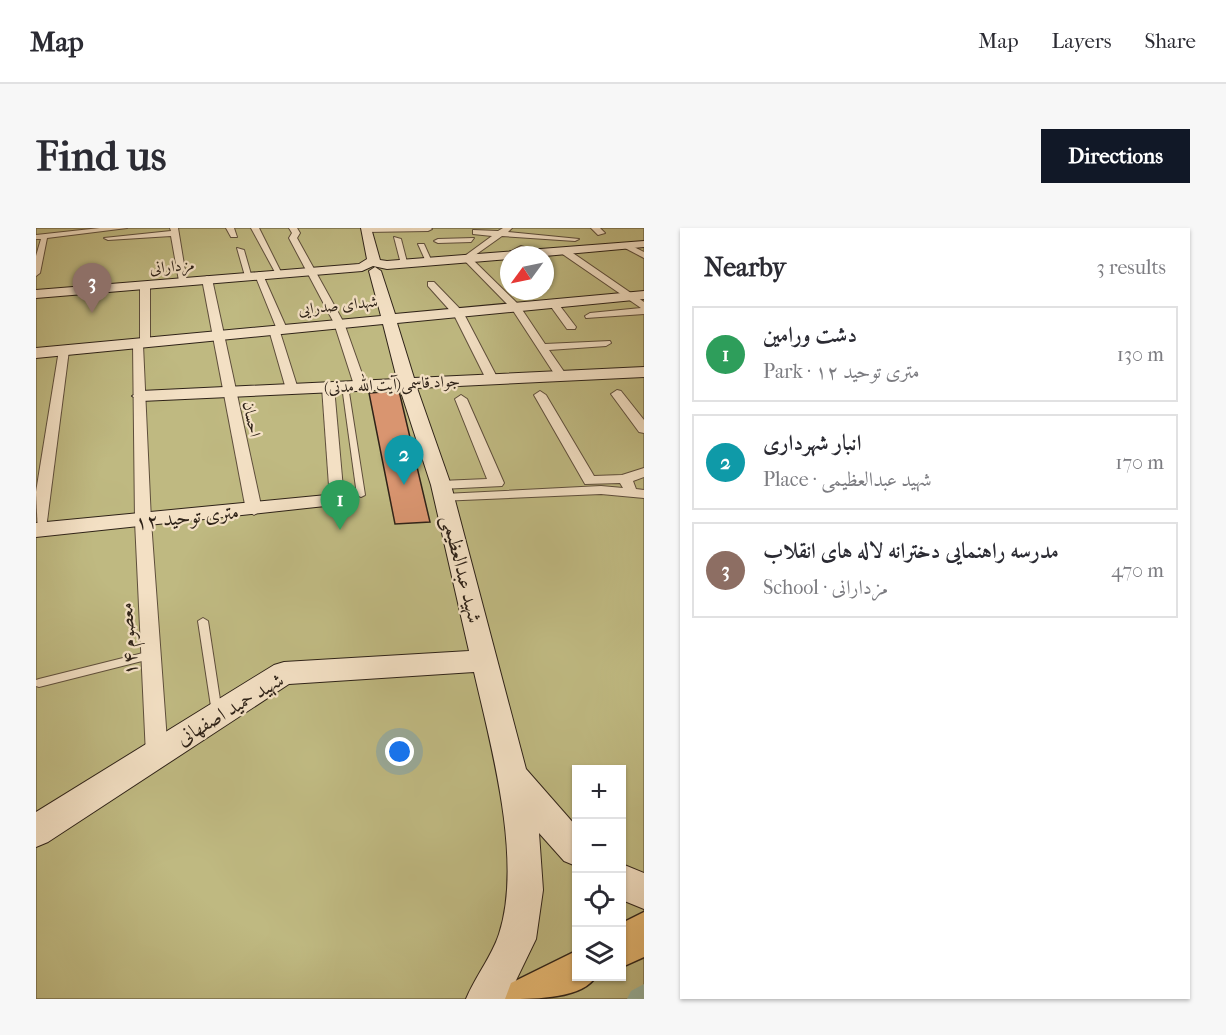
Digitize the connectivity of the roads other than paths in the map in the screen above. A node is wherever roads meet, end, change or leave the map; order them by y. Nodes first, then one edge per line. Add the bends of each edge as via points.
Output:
1 (98, 228) edge
2 (123, 228) edge
3 (255, 228) edge
4 (293, 228) edge
5 (110, 229) edge
6 (366, 229) edge
7 (174, 231) edge
8 (505, 231) edge
9 (476, 232) dead end
10 (435, 234) edge
11 (397, 238) dead end
12 (39, 239) edge
13 (99, 239) dead end
14 (471, 240) dead end
15 (641, 240) edge
16 (576, 242) junction
17 (422, 246) dead end
18 (627, 246) junction
19 (240, 250) dead end
20 (554, 251) edge
21 (564, 251) junction
22 (644, 255) edge
23 (500, 256) edge
24 (465, 258) junction
25 (447, 260) junction
26 (38, 261) edge
27 (430, 262) junction
28 (405, 264) junction
29 (374, 266) junction
30 (311, 271) junction
31 (36, 273) edge
32 (280, 274) junction
33 (254, 276) junction
34 (207, 279) junction
35 (184, 282) junction
36 (431, 284) dead end
37 (145, 285) junction
38 (36, 294) edge
39 (637, 296) edge
40 (556, 301) junction
41 (644, 306) edge
42 (516, 307) junction
43 (644, 311) edge
44 (457, 312) junction
45 (590, 316) dead end
46 (389, 318) junction
47 (339, 323) junction
48 (571, 327) dead end
49 (278, 329) junction
50 (218, 335) junction
51 (142, 342) junction
52 (606, 343) dead end
53 (542, 347) junction
54 (64, 350) junction
55 (36, 353) edge
56 (644, 372) edge
57 (561, 376) junction
58 (492, 379) junction
59 (407, 383) junction
60 (344, 386) junction
61 (292, 389) junction
62 (229, 392) junction
63 (617, 394) dead end
64 (540, 395) dead end
65 (141, 396) junction
66 (461, 399) dead end
67 (644, 429) edge
68 (644, 472) edge
69 (624, 478) junction
70 (590, 480) junction
71 (496, 483) junction
72 (442, 491) junction
73 (643, 494) edge
74 (361, 495) dead end
75 (337, 500) joint
76 (254, 510) junction
77 (143, 521) junction
78 (37, 530) edge
79 (203, 621) dead end
80 (151, 655) junction
81 (485, 661) junction
82 (39, 683) dead end
83 (218, 716) junction
84 (157, 754) junction
85 (511, 774) junction
86 (36, 831) edge
87 (572, 845) edge
88 (626, 884) edge
89 (644, 891) edge
90 (644, 933) edge
91 (626, 943) edge
92 (572, 975) edge
93 (486, 999) edge
94 (527, 999) edge

1 - 5 street
2 - 5 street
3 - 32 street
4 - 30 street via 296,232 292,237
5 - 12 street
6 - 10 street
6 - 29 street, شهید عبدالعظیمی
7 - 13 street
7 - 35 street
8 - 9 street
8 - 16 street
8 - 24 street
10 - 14 street
10 - 25 street
11 - 28 street
12 - 26 street
15 - 18 street
16 - 18 street
16 - 21 street
17 - 27 street
18 - 22 street
19 - 33 street
20 - 21 street
21 - 39 street
23 - 24 street
24 - 25 street
24 - 42 street
25 - 27 street
26 - 31 street
27 - 28 street
28 - 29 street
29 - 30 street, مزدارانی
29 - 46 street, شهید عبدالعظیمی
30 - 32 street, مزدارانی
30 - 47 street
32 - 33 street, مزدارانی
33 - 34 street, مزدارانی
33 - 49 street
34 - 35 street, مزدارانی
34 - 50 street, احسان
35 - 37 street, مزدارانی
36 - 44 street
37 - 38 street, مزدارانی
37 - 51 street, ۱۴ معصوم
39 - 40 street, شهدای صدرایی
39 - 41 street
40 - 42 street, شهدای صدرایی
40 - 48 street
42 - 44 street, شهدای صدرایی
42 - 53 street
43 - 45 street
44 - 46 street, شهدای صدرایی
44 - 58 street
46 - 47 street, شهدای صدرایی
46 - 59 street, شهید عبدالعظیمی
47 - 49 street, شهدای صدرایی
47 - 60 street
49 - 50 street, شهدای صدرایی
49 - 61 street
50 - 51 street, شهدای صدرایی
50 - 62 street, احسان
51 - 54 street, شهدای صدرایی
51 - 65 street, ۱۴ معصوم
52 - 53 street
53 - 57 street
54 - 55 street, شهدای صدرایی
54 - 78 street
56 - 57 street, جواد قاسمی(آیت الله مدنی)
57 - 58 street, جواد قاسمی(آیت الله مدنی)
58 - 59 street, جواد قاسمی(آیت الله مدنی)
59 - 60 street, جواد قاسمی(آیت الله مدنی)
59 - 72 street, شهید عبدالعظیمی
60 - 61 street, جواد قاسمی(آیت الله مدنی)
60 - 74 lane
60 - 75 street
61 - 62 street, جواد قاسمی(آیت الله مدنی)
62 - 65 street, جواد قاسمی(آیت الله مدنی)
62 - 76 street, احسان
63 - 67 street
64 - 70 street
65 - 77 street, ۱۴ معصوم
66 - 71 street
68 - 69 street
69 - 70 street
69 - 73 street via 628,486
70 - 71 street
71 - 72 street
72 - 73 street via 601,490
72 - 81 street, شهید عبدالعظیمی
75 - 76 street, ۱۲ متری توحید
76 - 77 street, ۱۲ متری توحید
77 - 78 street, ۱۲ متری توحید
77 - 80 street, ۱۴ معصوم
79 - 83 lane
80 - 82 lane
80 - 84 street, ۱۴ معصوم
81 - 83 street, شهید حمید اصفهانی via 284,673
81 - 85 street, شهید عبدالعظیمی
83 - 84 street, شهید حمید اصفهانی
84 - 86 street, شهید حمید اصفهانی
85 - 87 street, شهید عبدالعظیمی
85 - 93 street via 524,846 525,890 517,939
88 - 89 street
90 - 91 main road
92 - 94 main road

